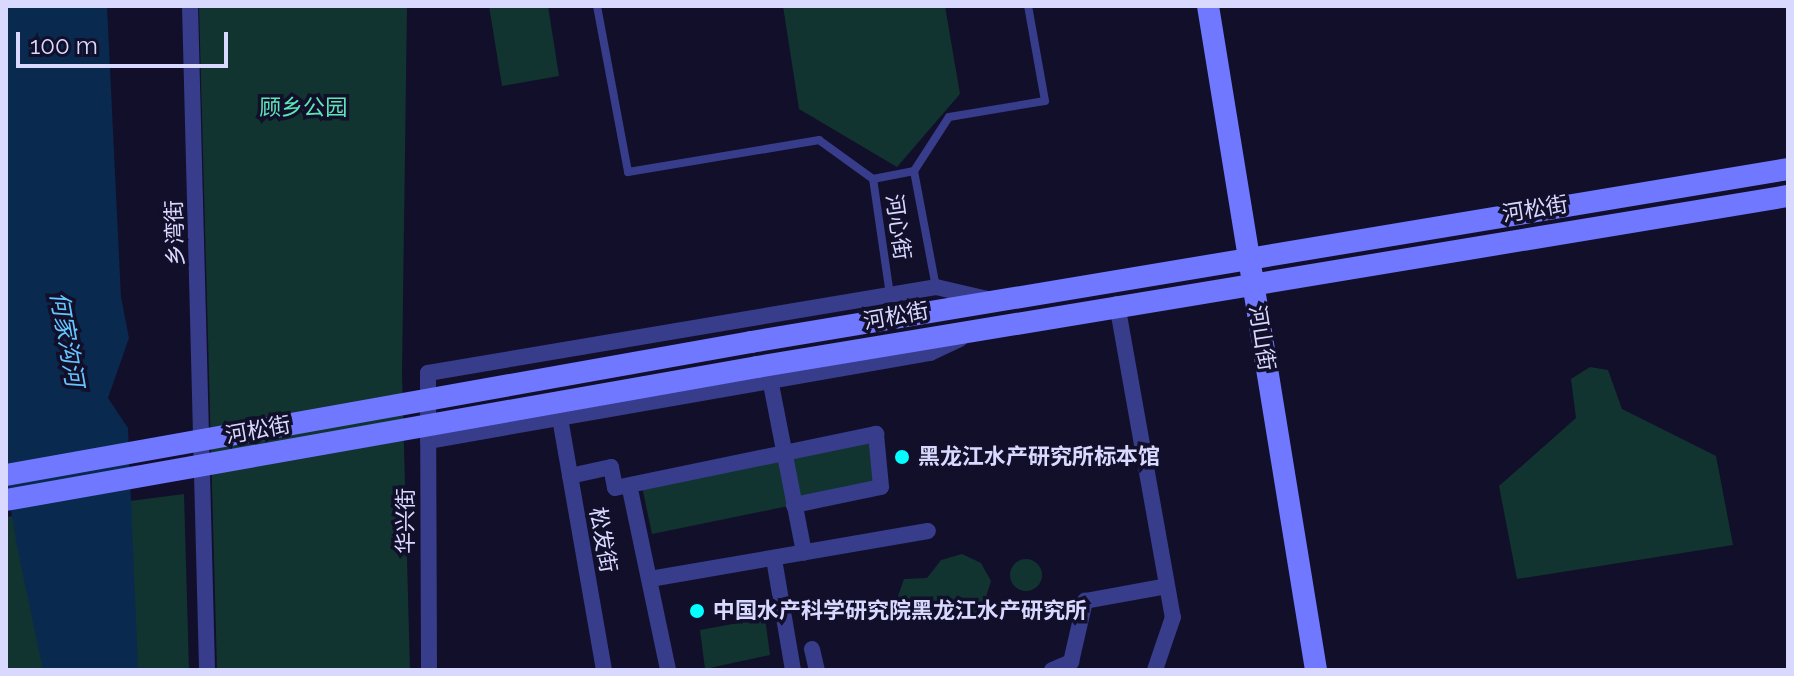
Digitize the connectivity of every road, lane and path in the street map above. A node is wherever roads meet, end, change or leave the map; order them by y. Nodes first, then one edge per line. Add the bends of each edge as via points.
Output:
1 (190, 6) edge
2 (597, 6) edge
3 (1028, 6) edge
4 (1208, 6) edge
5 (1788, 169) edge
6 (914, 171) junction
7 (873, 179) junction
8 (1788, 196) edge
9 (1249, 255) junction
10 (1252, 280) junction
11 (936, 287) junction
12 (890, 295) junction
13 (989, 299) junction
14 (1117, 304) junction
15 (763, 373) junction
16 (560, 418) junction
17 (428, 441) junction
18 (781, 454) junction
19 (6, 475) edge
20 (570, 476) junction
21 (631, 494) dead end
22 (6, 500) edge
23 (794, 505) junction
24 (928, 531) dead end
25 (804, 553) junction
26 (774, 559) junction
27 (650, 579) junction
28 (1167, 586) junction
29 (812, 649) dead end
30 (207, 670) edge
31 (429, 670) edge
32 (604, 670) edge
33 (668, 670) edge
34 (793, 670) edge
35 (817, 670) edge
36 (1052, 670) edge
37 (1155, 670) edge
38 (1316, 670) edge

1 - 30 street, 乡湾街
2 - 7 lane via 628,172 819,140
3 - 6 lane via 1045,101 949,117
4 - 9 main road, 河山街
5 - 9 main road, 河松街
6 - 7 lane, 河心街
6 - 11 lane, 河心街
7 - 12 lane, 河心街
8 - 10 main road, 河松街
9 - 10 main road, 河山街
9 - 13 main road, 河松街
10 - 14 main road, 河松街
10 - 38 main road, 河山街
11 - 12 street
11 - 13 street
12 - 17 street, 华兴街 via 428,373
13 - 19 main road, 河松街, bridge
14 - 15 main road, 河松街 via 996,323
14 - 28 street
15 - 16 street
15 - 18 street
15 - 22 main road, 河松街, bridge
16 - 17 street
16 - 20 street, 松发街
17 - 31 street, 华兴街
18 - 20 street via 615,488 611,467
18 - 23 street
18 - 23 street via 876,434 881,487
20 - 32 street, 松发街
21 - 27 street
23 - 25 street
24 - 25 street
25 - 26 street
26 - 27 street
26 - 34 street
27 - 33 street
28 - 36 street via 1085,601 1071,662
28 - 37 street via 1170,641
29 - 35 street

